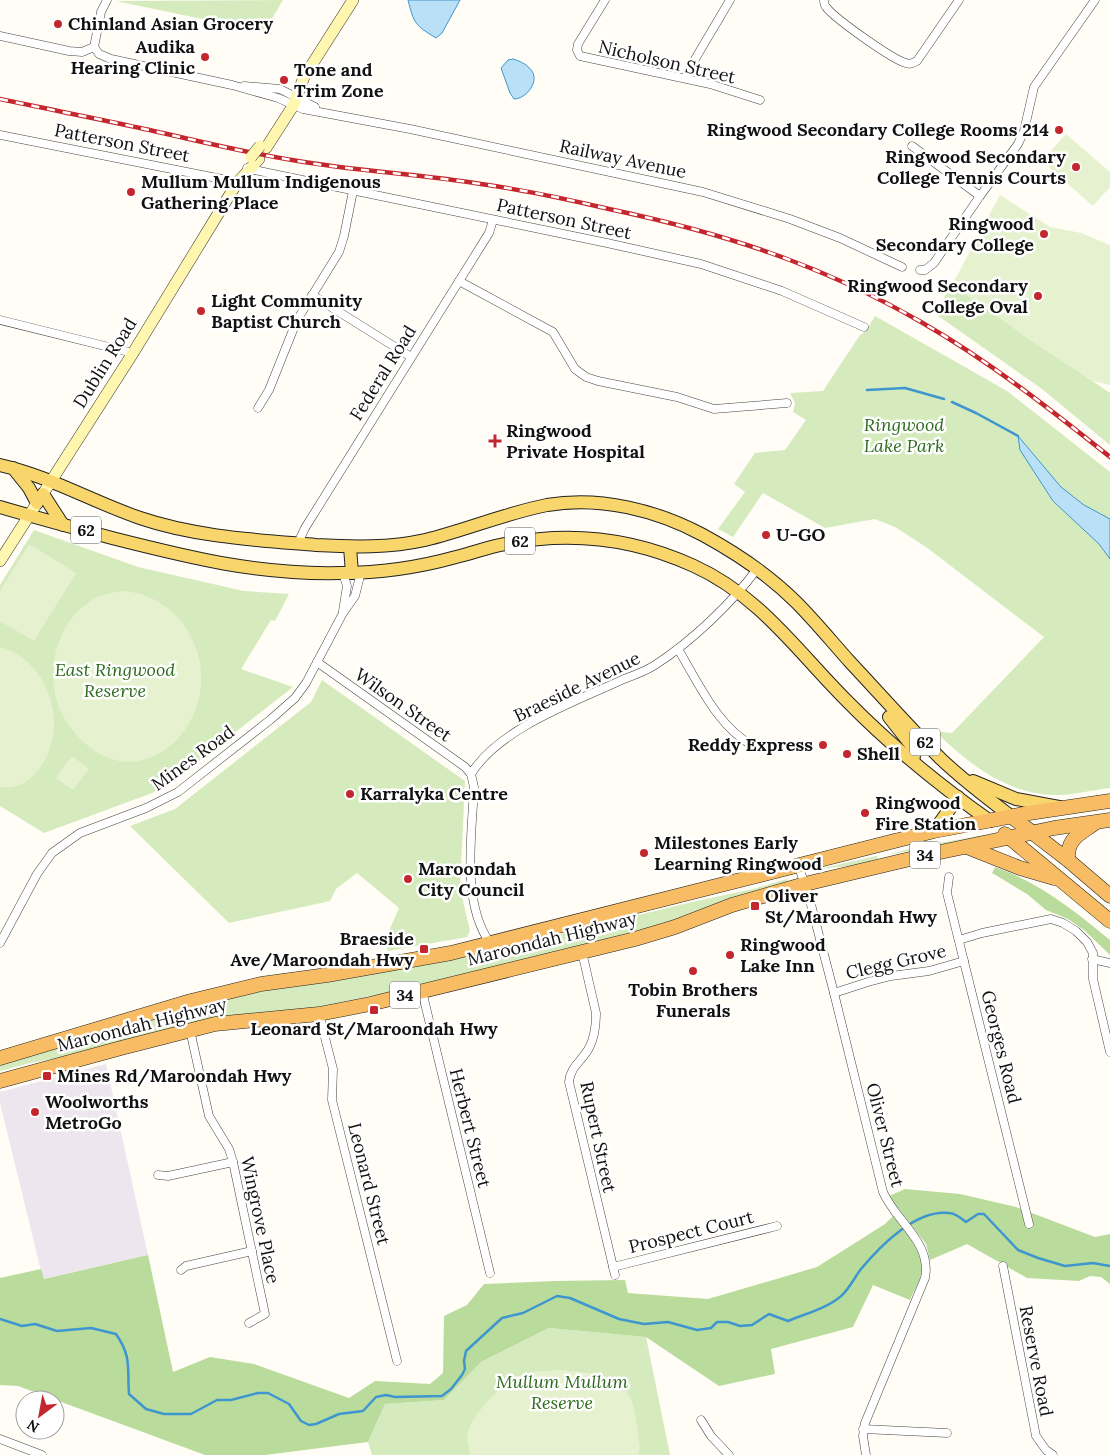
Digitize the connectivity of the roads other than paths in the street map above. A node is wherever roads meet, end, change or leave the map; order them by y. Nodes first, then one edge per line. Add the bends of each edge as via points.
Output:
1 (107, 0) edge
2 (353, 0) edge
3 (605, 0) edge
4 (730, 0) edge
5 (824, 0) edge
6 (959, 0) edge
7 (1095, 0) edge
8 (0, 36) edge
9 (94, 47) junction
10 (687, 78) junction
11 (291, 100) junction
12 (760, 100) dead end
13 (0, 134) edge
14 (912, 146) dead end
15 (252, 163) junction
16 (238, 183) junction
17 (353, 191) junction
18 (980, 196) junction
19 (493, 220) junction
20 (902, 267) dead end
21 (920, 270) dead end
22 (459, 281) junction
23 (312, 295) junction
24 (0, 320) edge
25 (864, 327) dead end
26 (132, 353) junction
27 (411, 357) junction
28 (787, 402) dead end
29 (258, 408) dead end
30 (0, 465) edge
31 (13, 468) junction
32 (50, 482) junction
33 (40, 499) junction
34 (0, 508) edge
35 (29, 516) junction
36 (63, 524) junction
37 (298, 543) junction
38 (350, 547) junction
39 (0, 561) edge
40 (757, 569) junction
41 (352, 573) junction
42 (740, 592) junction
43 (343, 613) junction
44 (678, 649) junction
45 (317, 662) junction
46 (890, 711) junction
47 (869, 723) junction
48 (756, 747) dead end
49 (913, 761) junction
50 (471, 774) junction
51 (961, 777) junction
52 (958, 797) junction
53 (1110, 801) edge
54 (1062, 808) junction
55 (1012, 817) junction
56 (1110, 820) edge
57 (990, 822) junction
58 (1096, 822) junction
59 (934, 831) junction
60 (1034, 834) junction
61 (1009, 837) junction
62 (966, 846) junction
63 (1068, 860) junction
64 (798, 865) junction
65 (949, 877) dead end
66 (1062, 881) junction
67 (805, 884) junction
68 (1110, 896) edge
69 (1110, 921) edge
70 (959, 940) junction
71 (490, 943) junction
72 (0, 944) edge
73 (582, 952) junction
74 (1092, 959) junction
75 (964, 961) junction
76 (1110, 963) edge
77 (422, 991) junction
78 (834, 993) junction
79 (319, 1014) junction
80 (190, 1030) junction
81 (1110, 1052) edge
82 (0, 1058) edge
83 (0, 1081) edge
84 (233, 1162) junction
85 (158, 1174) dead end
86 (1029, 1224) dead end
87 (777, 1226) dead end
88 (252, 1251) junction
89 (1003, 1266) dead end
90 (181, 1270) dead end
91 (614, 1271) joint
92 (490, 1273) dead end
93 (249, 1323) dead end
94 (397, 1361) dead end
95 (701, 1420) dead end
96 (863, 1429) junction
97 (947, 1432) dead end
98 (0, 1439) edge
99 (42, 1455) edge
100 (729, 1455) edge
101 (866, 1455) edge
102 (1053, 1455) edge

1 - 9 street via 101,12
2 - 11 main road, Dublin Road
3 - 10 street, Nicholson Street via 578,44 578,54
4 - 10 street via 688,71
5 - 6 street via 826,8 877,47 906,64 917,61
7 - 18 street via 1040,77 1031,95 1018,144
8 - 9 street via 69,51 82,52
9 - 11 street, Railway Avenue via 99,54 111,59 232,85 280,89
10 - 12 street, Nicholson Street
11 - 15 main road, Dublin Road, bridge
11 - 20 street, Railway Avenue via 328,113 703,192 790,218
13 - 16 street, Patterson Street
14 - 18 street
15 - 16 main road, Dublin Road
15 - 17 street, Patterson Street
16 - 26 main road, Dublin Road
17 - 19 street, Patterson Street
17 - 23 street via 339,252
18 - 21 street via 934,263
19 - 22 street, Federal Road via 489,233
19 - 25 street, Patterson Street via 702,264 782,291
22 - 27 street, Federal Road
22 - 28 street via 553,332 575,369 586,377 678,397 714,409
23 - 27 street
23 - 29 street via 294,326 269,390
24 - 26 street
26 - 32 main road, Dublin Road
27 - 37 street, Federal Road
30 - 31 main road, 62
31 - 32 main road, 62
31 - 33 main road
32 - 33 main road, Dublin Road
32 - 37 main road, 62 via 159,524 209,535
33 - 35 main road, Dublin Road
33 - 36 main road
34 - 35 main road, 62
35 - 36 main road, 62
35 - 39 main road, Dublin Road
36 - 41 main road, 62 via 224,565 287,572
37 - 38 main road, 62
38 - 40 main road, 62 via 390,546 424,540 545,506 585,502 656,514 701,534
38 - 41 main road
40 - 42 street, Braeside Avenue
40 - 46 main road, 62 via 794,601
41 - 42 main road, 62 via 422,565 503,544 580,537 613,540 658,551 708,573
41 - 43 street, Mines Road
41 - 43 street, Mines Road via 355,596
42 - 44 street, Braeside Avenue
42 - 47 main road, 62 via 783,631
43 - 45 street, Mines Road
44 - 48 street via 710,704 739,737
44 - 50 street, Braeside Avenue via 654,666 534,721 482,758
45 - 50 street, Wilson Street via 466,767
45 - 72 street, Mines Road via 295,698 178,792 80,834 52,853 37,874
46 - 47 main road via 883,723
46 - 49 main road via 915,750
46 - 51 main road, 62
47 - 49 main road, 62
49 - 52 main road, 62
50 - 71 street via 474,787 472,887 482,931
51 - 54 main road via 1016,799
51 - 55 main road, 62
52 - 57 main road, 62
52 - 59 main road
53 - 54 highway, Maroondah Highway / 34
54 - 55 highway, Maroondah Highway / 34
55 - 57 highway, Maroondah Highway / 34
55 - 60 highway, 62
56 - 58 highway, Maroondah Highway / 34
57 - 59 highway, Maroondah Highway / 34
57 - 61 highway, 62
58 - 60 highway, Maroondah Highway / 34
58 - 63 highway via 1069,845
59 - 64 highway, Maroondah Highway / 34
60 - 61 highway, Maroondah Highway / 34
60 - 63 highway, 62
61 - 62 highway, Maroondah Highway / 34
61 - 66 highway, 62
62 - 66 highway
62 - 67 highway, Maroondah Highway / 34
63 - 68 highway, 62
64 - 67 street, Oliver Street
64 - 71 highway, Maroondah Highway / 34
65 - 70 street, Georges Road via 948,893
66 - 69 highway, 62
67 - 73 highway, Maroondah Highway / 34 via 635,939
67 - 78 street, Oliver Street
70 - 74 street via 1051,919 1064,923 1082,936 1091,947
70 - 75 street, Georges Road
71 - 82 highway, Maroondah Highway / 34 via 451,953 261,984 191,1001
73 - 77 highway, Maroondah Highway / 34
73 - 91 street, Rupert Street via 596,1022 592,1044 572,1071 569,1082
74 - 76 street
74 - 81 street via 1094,986
75 - 78 street, Clegg Grove via 929,971 891,976
75 - 86 street, Georges Road
77 - 79 highway, Maroondah Highway / 34
77 - 92 street, Herbert Street
78 - 96 street, Oliver Street via 883,1192 923,1251 926,1261 925,1278
79 - 80 highway, Maroondah Highway / 34 via 240,1021
79 - 94 street, Leonard Street via 333,1069 332,1100
80 - 83 highway, Maroondah Highway / 34
80 - 84 street, Wingrove Place via 209,1116
84 - 85 street via 168,1176
84 - 88 street, Wingrove Place
87 - 91 street, Prospect Court
88 - 90 street via 186,1266
88 - 93 street, Wingrove Place via 265,1314
89 - 102 street, Reserve Road via 1036,1436
95 - 100 street
96 - 97 street
96 - 101 street, Oliver Street
98 - 99 street

